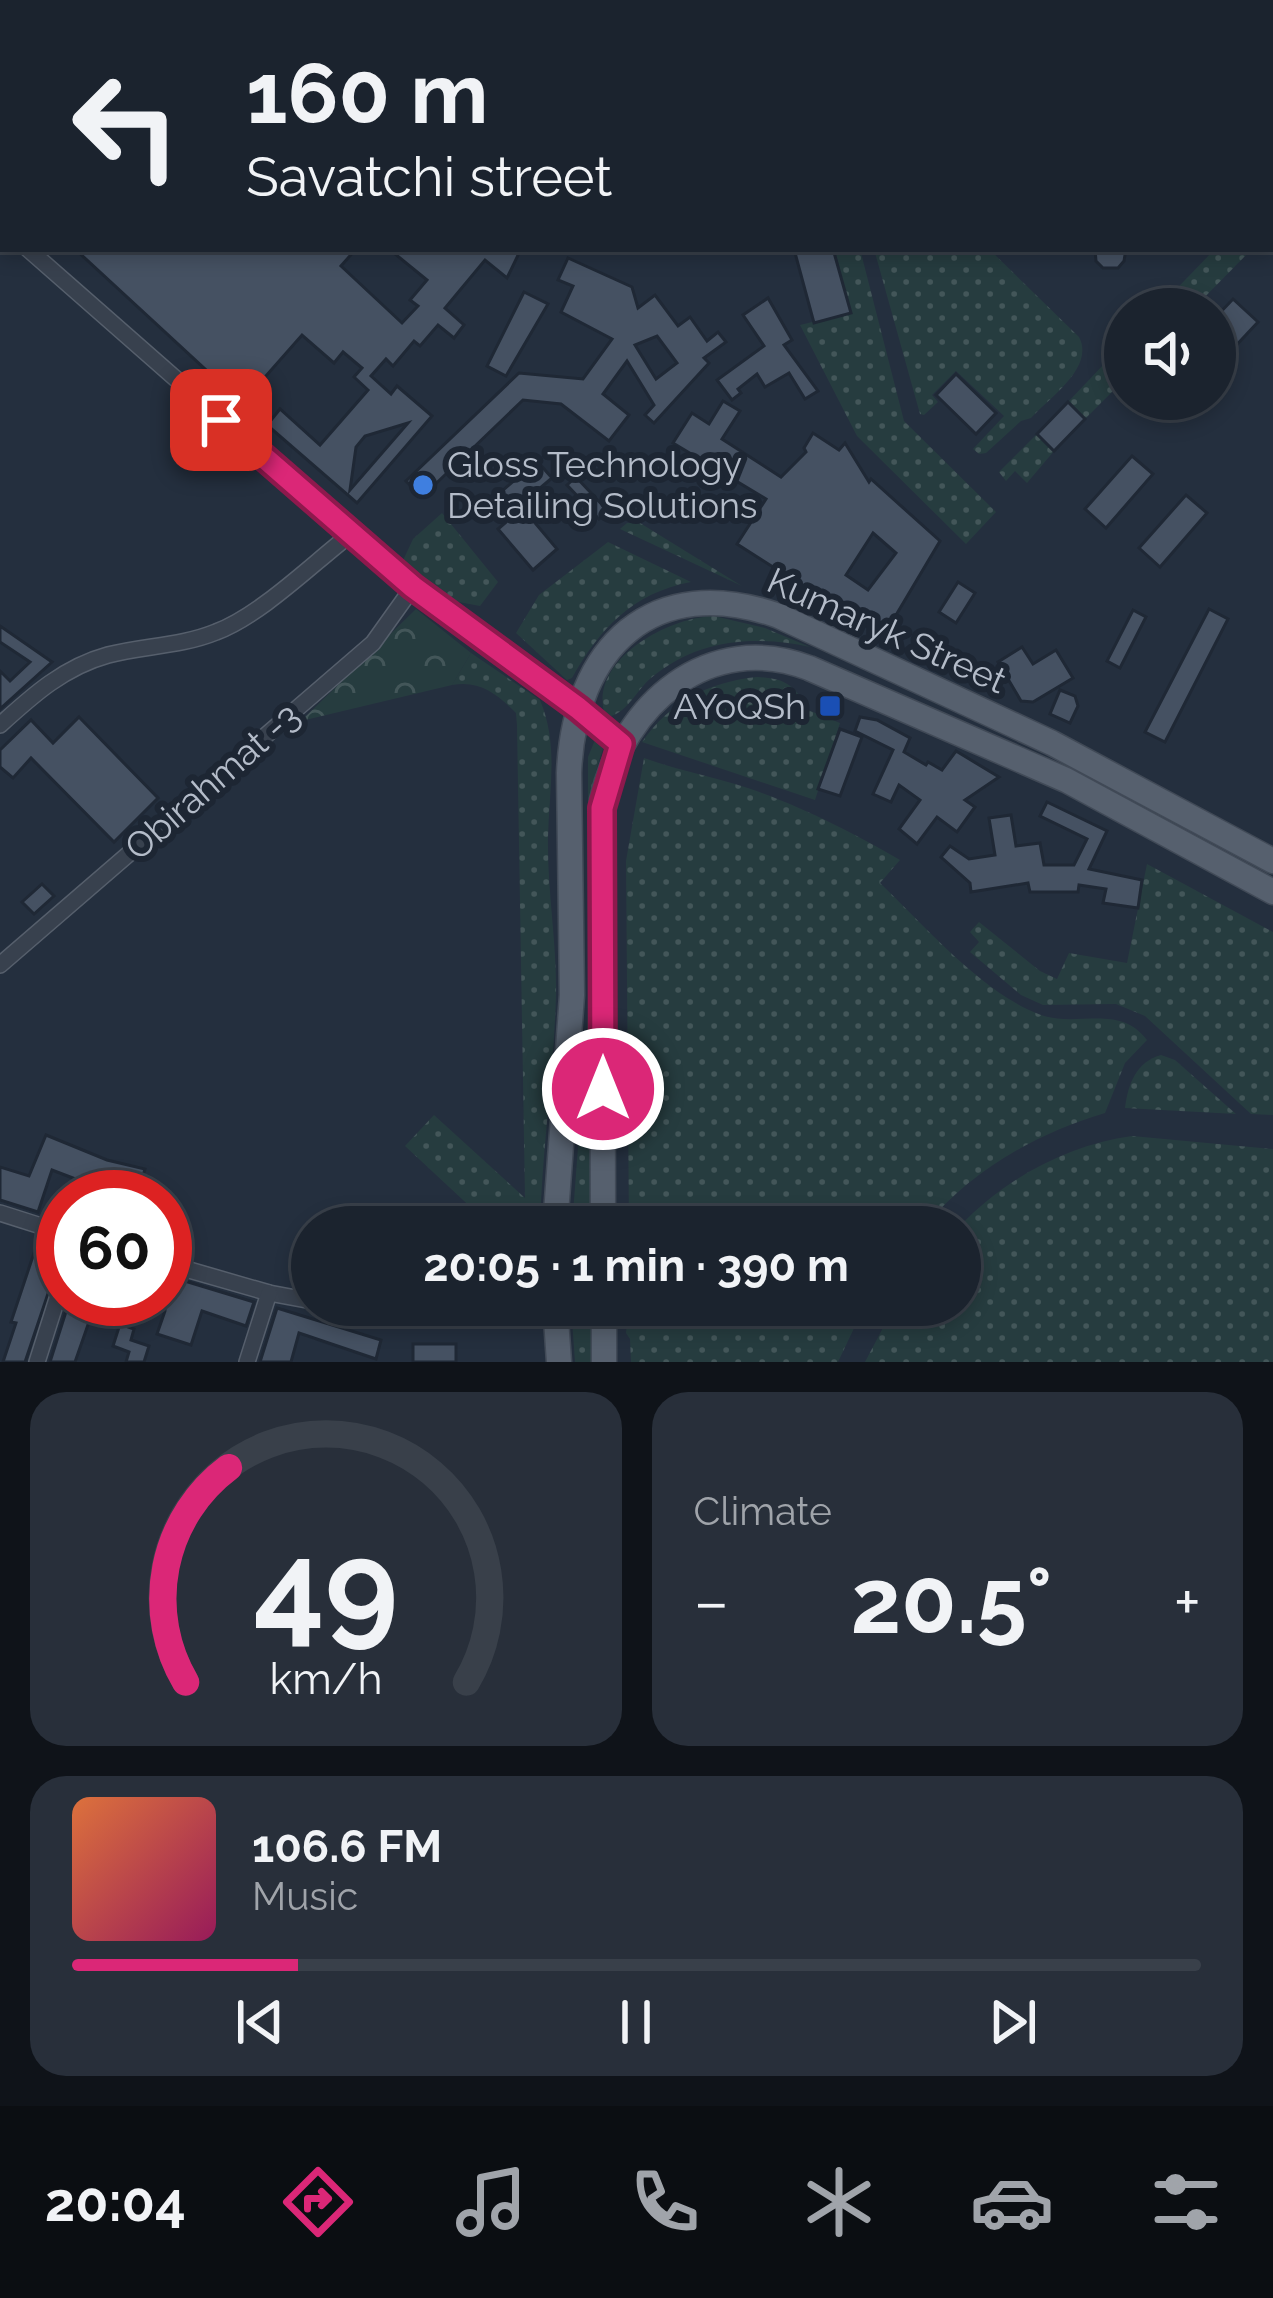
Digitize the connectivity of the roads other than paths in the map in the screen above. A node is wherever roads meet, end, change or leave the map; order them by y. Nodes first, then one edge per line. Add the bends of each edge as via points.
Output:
1 (31, 252) edge
2 (351, 534) junction
3 (413, 587) junction
4 (578, 708) junction
5 (0, 725) edge
6 (621, 744) junction
7 (1162, 801) junction
8 (1151, 825) junction
9 (1273, 861) edge
10 (1273, 892) edge
11 (0, 964) edge
12 (557, 1206) edge
13 (603, 1206) edge
14 (0, 1213) edge
15 (36, 1224) edge
16 (192, 1271) edge
17 (268, 1293) junction
18 (291, 1297) edge
19 (48, 1326) edge
20 (556, 1326) edge
21 (604, 1326) edge
22 (37, 1362) edge
23 (247, 1362) edge
24 (559, 1362) edge
25 (604, 1362) edge

1 - 2 street
2 - 3 street
2 - 5 street via 235,623 73,669
3 - 4 street
3 - 11 street, Obirahmat -3 via 373,643
4 - 6 street
4 - 7 main road, Kumaryk Street via 603,656 638,622 683,603 732,604 790,621
4 - 12 main road, Kumaryk Street via 568,773 570,1052
6 - 8 main road, Kumaryk Street via 644,711 685,678 734,659 778,658 1040,767
6 - 13 main road, Kumaryk Street via 602,808
7 - 8 main road
7 - 9 main road, Kumaryk Street
8 - 10 main road, Kumaryk Street
14 - 15 street
16 - 17 street
17 - 18 street
17 - 23 street
19 - 22 street
20 - 24 main road
21 - 25 main road

